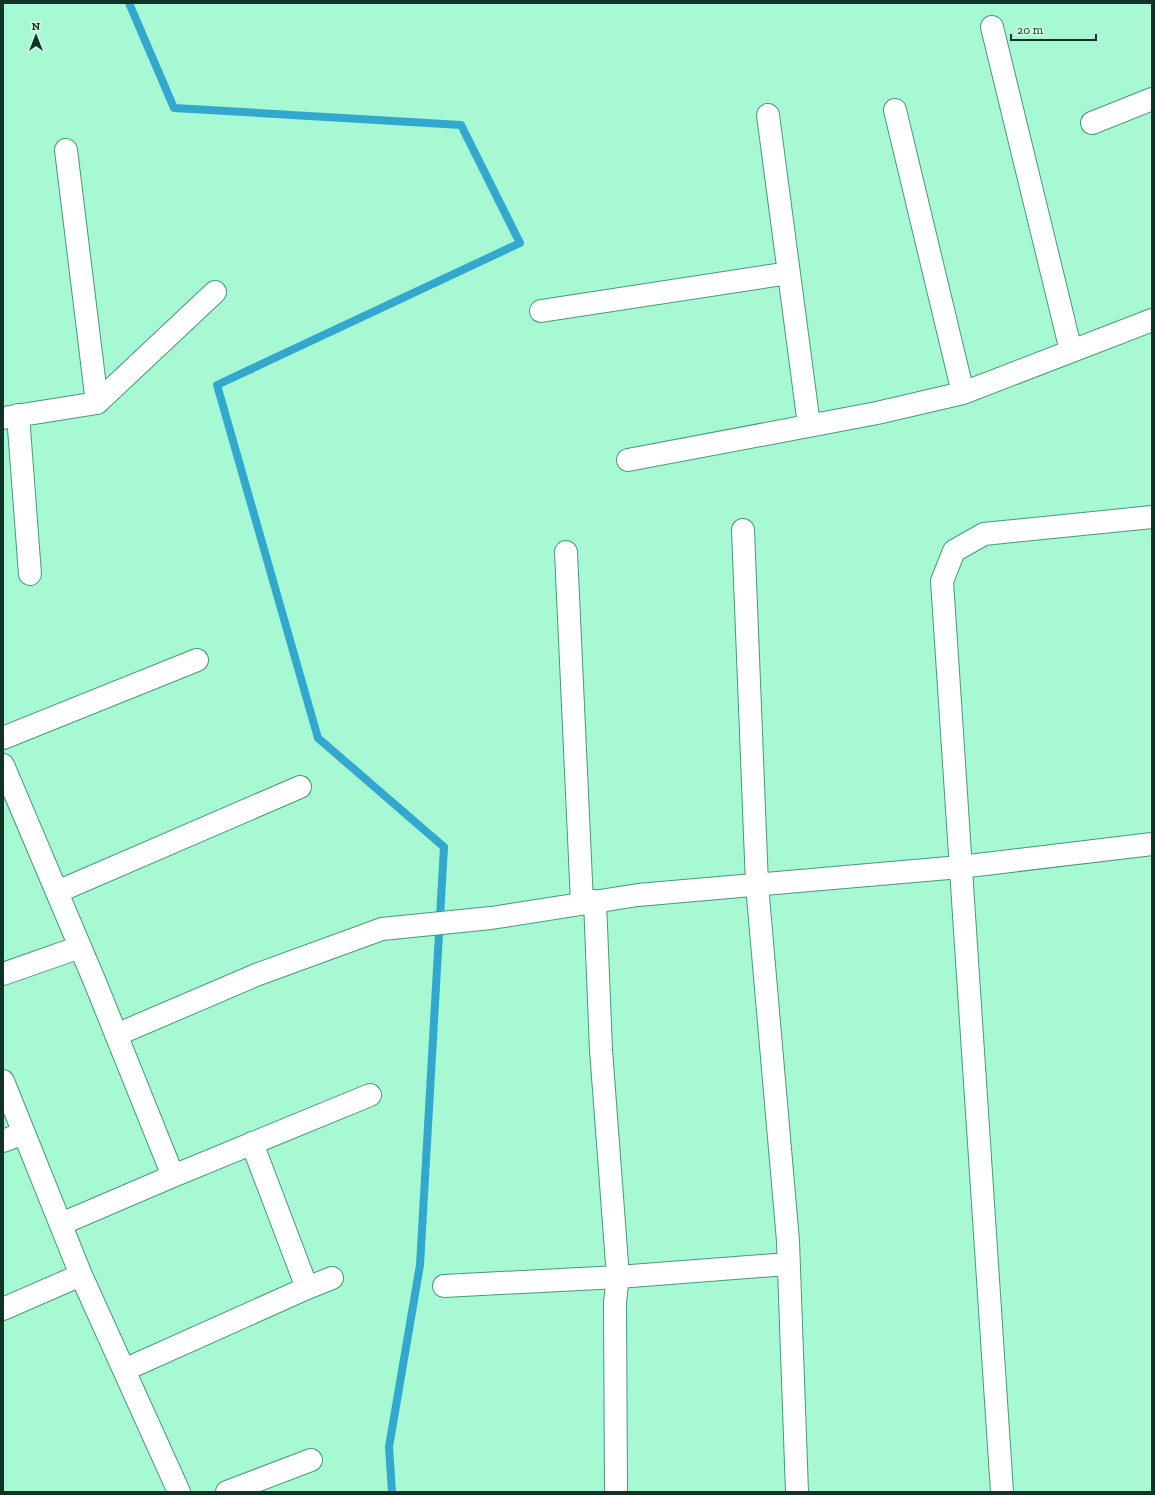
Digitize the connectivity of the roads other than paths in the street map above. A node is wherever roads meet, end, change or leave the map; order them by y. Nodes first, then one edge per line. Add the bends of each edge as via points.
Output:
1 (992, 27) dead end
2 (1152, 99) edge
3 (895, 110) dead end
4 (768, 115) dead end
5 (1092, 123) dead end
6 (66, 150) dead end
7 (789, 273) junction
8 (215, 292) dead end
9 (541, 311) dead end
10 (1152, 320) edge
11 (1071, 351) junction
12 (963, 393) junction
13 (97, 403) junction
14 (11, 417) edge
15 (809, 425) junction
16 (628, 460) dead end
17 (1152, 516) edge
18 (743, 530) dead end
19 (566, 552) dead end
20 (30, 574) dead end
21 (197, 660) dead end
22 (3, 738) edge
23 (3, 765) edge
24 (300, 787) dead end
25 (1152, 844) edge
26 (960, 867) junction
27 (757, 885) junction
28 (57, 892) junction
29 (588, 902) junction
30 (80, 947) junction
31 (3, 974) edge
32 (116, 1035) junction
33 (3, 1081) edge
34 (370, 1095) dead end
35 (24, 1133) junction
36 (3, 1142) edge
37 (252, 1143) junction
38 (173, 1176) junction
39 (61, 1224) junction
40 (788, 1264) junction
41 (81, 1275) junction
42 (618, 1277) junction
43 (332, 1278) dead end
44 (444, 1286) dead end
45 (307, 1288) junction
46 (3, 1309) edge
47 (124, 1370) junction
48 (311, 1460) dead end
49 (179, 1492) edge
50 (227, 1492) edge
51 (616, 1492) edge
52 (797, 1492) edge
53 (1002, 1492) edge

1 - 11 street
2 - 5 street
3 - 12 street
4 - 7 street
6 - 13 street
7 - 9 street
7 - 15 street
8 - 13 street
10 - 11 street
11 - 12 street
12 - 15 street via 877,413
13 - 14 street
14 - 20 street
15 - 16 street
17 - 26 street via 984,534 954,551 942,581
18 - 27 street
19 - 29 street
21 - 22 street
23 - 28 street
24 - 28 street
25 - 26 street
26 - 27 street
26 - 53 street
27 - 29 street
27 - 40 street
28 - 30 street
29 - 32 street via 491,918 382,929 256,975
29 - 42 street
30 - 31 street
30 - 32 street
32 - 38 street
33 - 35 street
34 - 37 street
35 - 36 street
35 - 39 street
37 - 38 street
37 - 45 street
38 - 39 street
39 - 41 street
40 - 42 street
40 - 52 street
41 - 46 street
41 - 47 street
42 - 44 street
42 - 51 street via 615,1302
43 - 45 street
45 - 47 street
47 - 49 street
48 - 50 street

